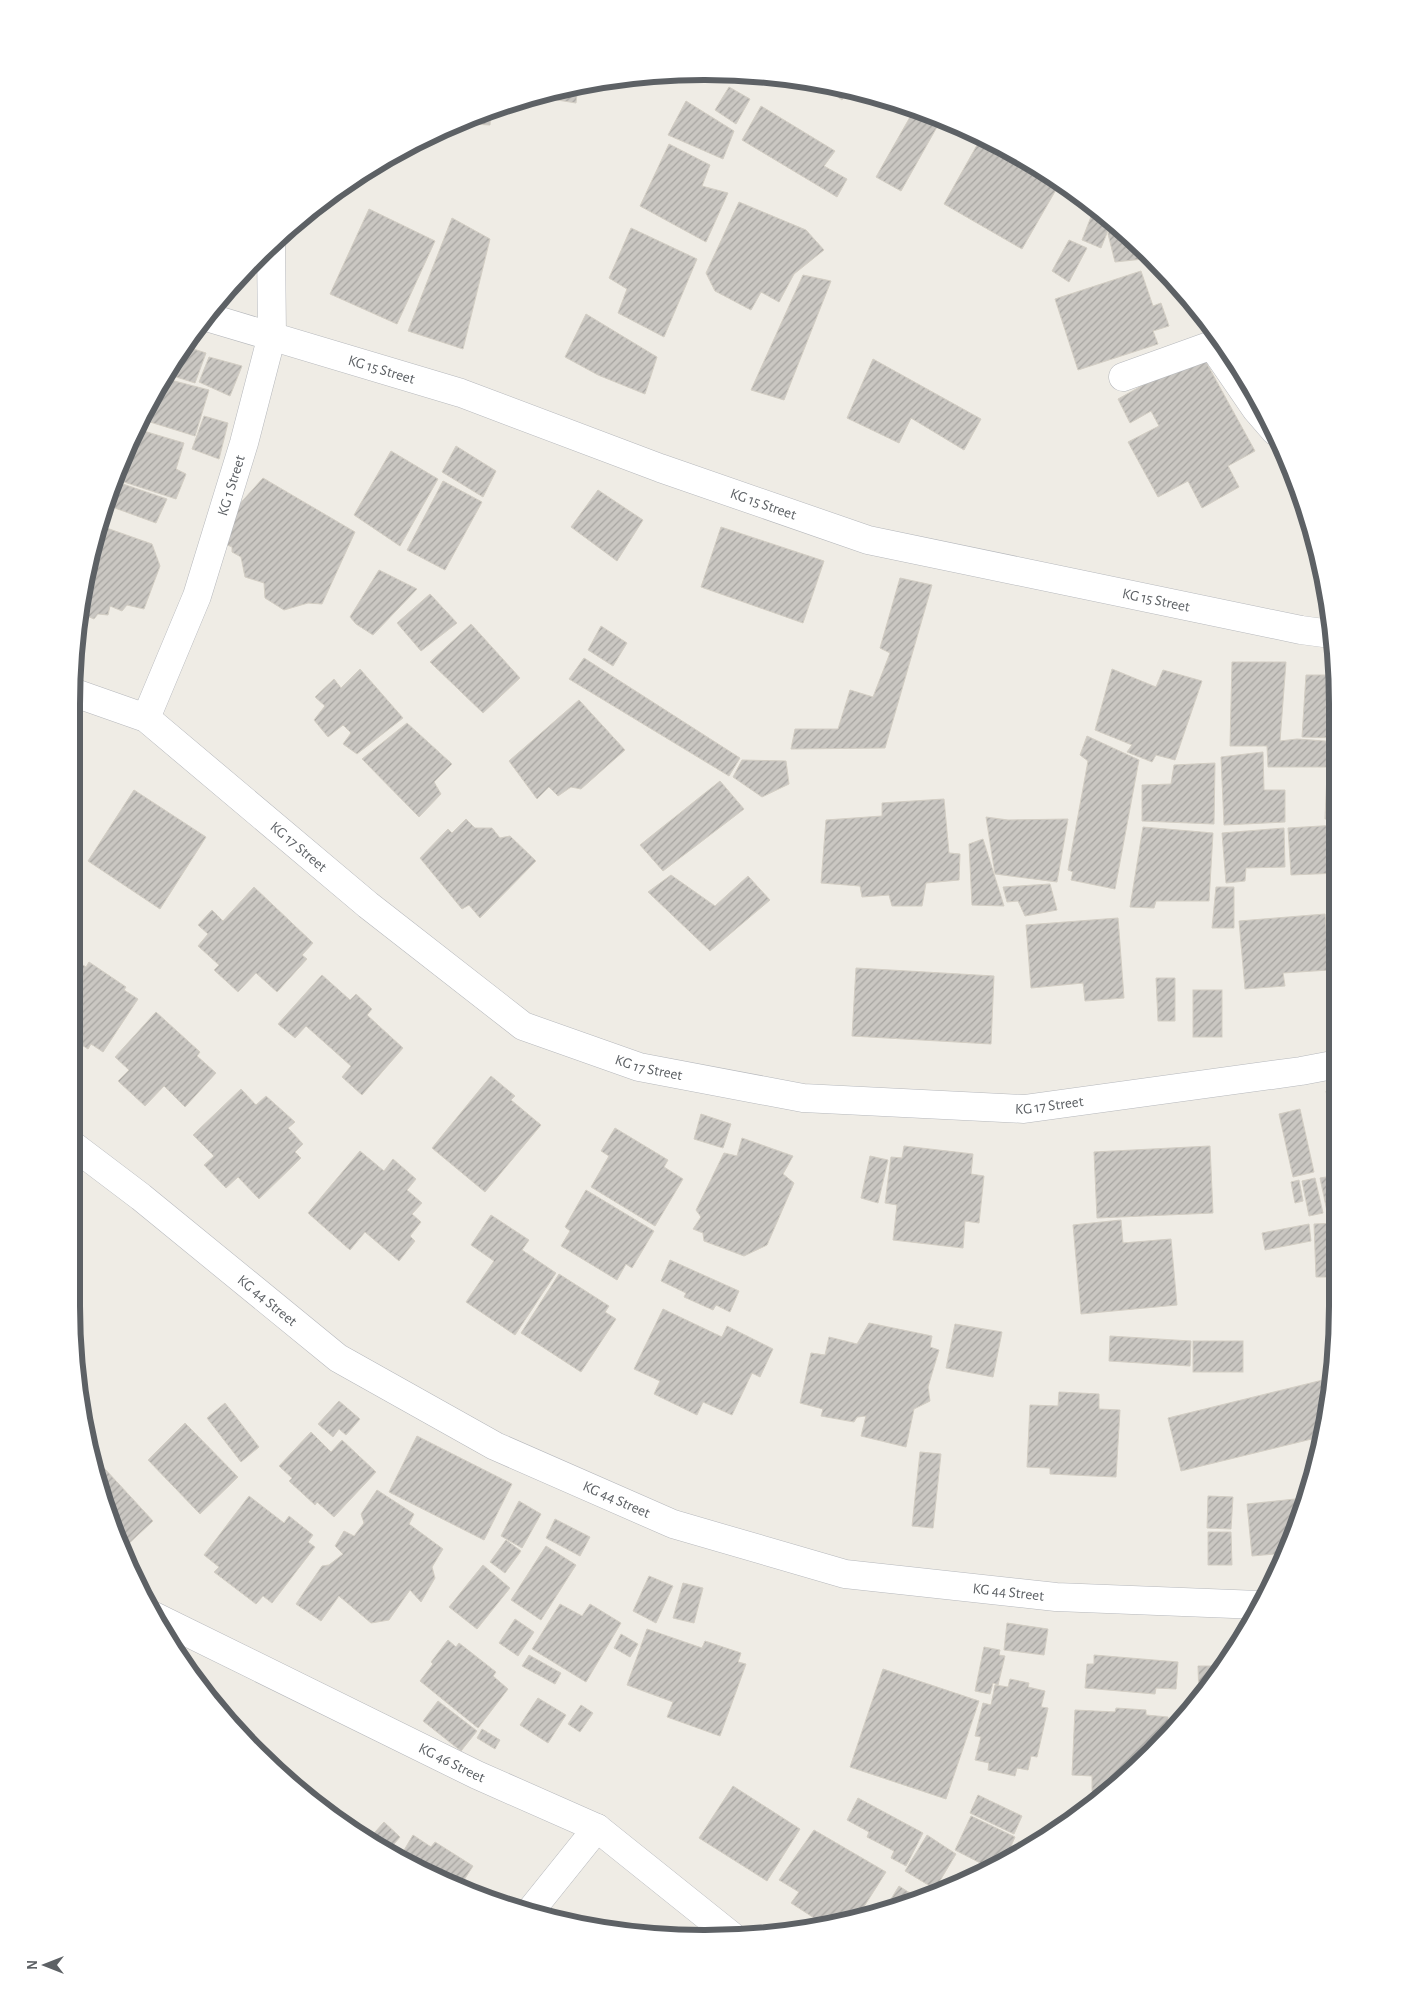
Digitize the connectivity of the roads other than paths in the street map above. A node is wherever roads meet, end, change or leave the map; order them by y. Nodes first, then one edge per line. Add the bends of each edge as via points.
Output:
1 (271, 255) edge
2 (213, 319) edge
3 (272, 335) junction
4 (1123, 377) dead end
5 (1248, 397) edge
6 (1325, 633) edge
7 (80, 695) edge
8 (146, 718) junction
9 (1329, 1066) edge
10 (80, 1151) edge
11 (1252, 1606) edge
12 (167, 1622) edge
13 (597, 1828) junction
14 (534, 1906) edge
15 (723, 1930) edge

1 - 3 street, KG 1 Street
2 - 3 street, KG 15 Street
3 - 6 street, KG 15 Street via 461,393 660,468 868,540
3 - 8 street, KG 1 Street via 244,443 196,596
4 - 5 street via 1212,345
7 - 8 street, KG 17 Street
8 - 9 street, KG 17 Street via 368,905 524,1026 639,1067 803,1098 1024,1109
10 - 11 street, KG 44 Street via 338,1358 495,1446 673,1524 845,1574 1056,1597
12 - 13 street, KG 46 Street via 476,1775
13 - 14 street
13 - 15 street, KG 46 Street

